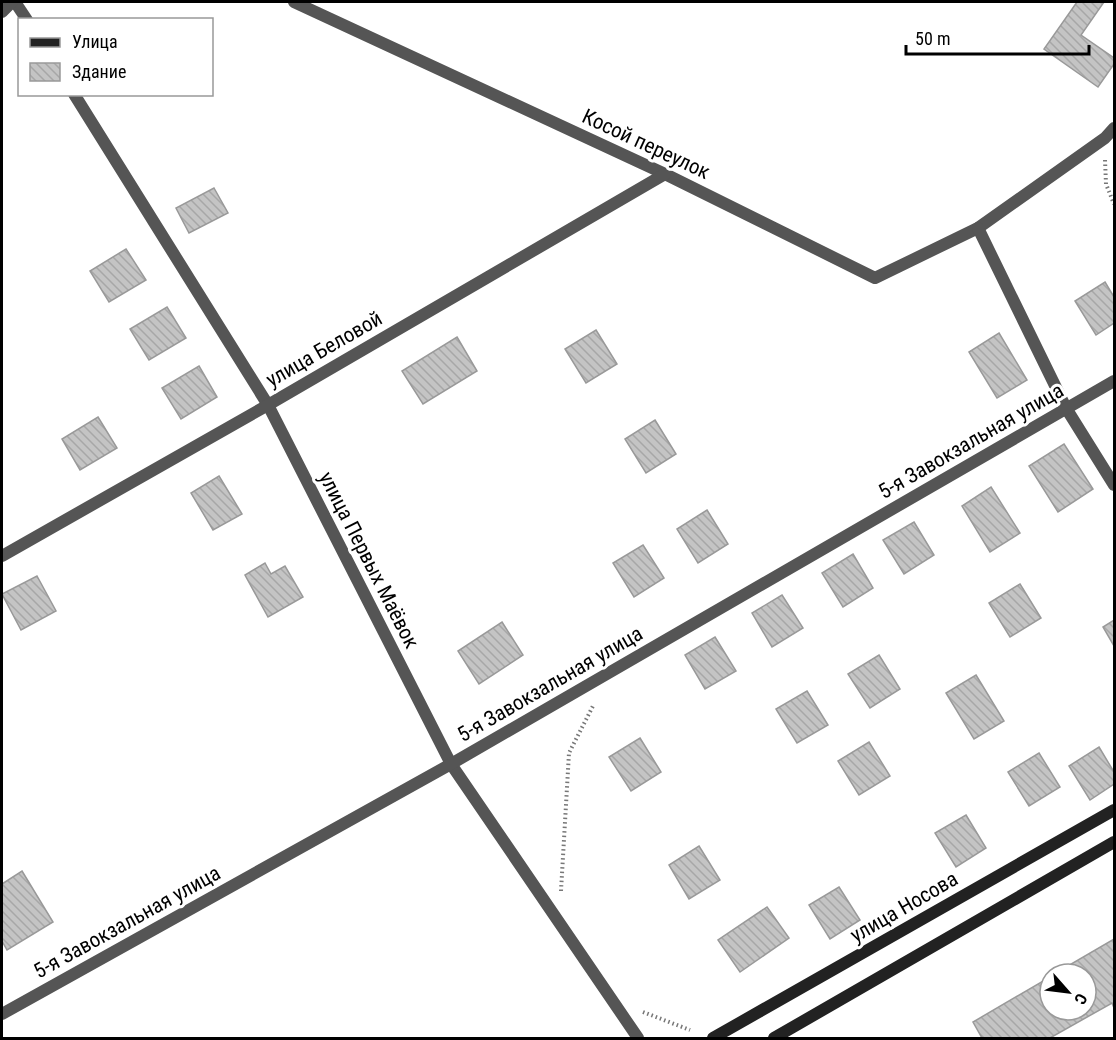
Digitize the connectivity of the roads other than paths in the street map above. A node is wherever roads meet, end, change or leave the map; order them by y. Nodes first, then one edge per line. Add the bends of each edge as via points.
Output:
1 (14, 2) edge
2 (294, 2) edge
3 (2, 12) edge
4 (26, 18) edge
5 (75, 96) edge
6 (1114, 128) edge
7 (665, 174) junction
8 (978, 228) junction
9 (1114, 381) edge
10 (267, 405) junction
11 (1066, 408) junction
12 (1114, 485) edge
13 (2, 556) edge
14 (451, 764) junction
15 (1114, 810) edge
16 (1114, 842) edge
17 (2, 1014) edge
18 (638, 1038) edge
19 (713, 1038) edge
20 (774, 1038) edge

1 - 3 street
1 - 4 street
2 - 7 street, Косой переулок
5 - 10 street, улица Первых Маёвок
6 - 8 street
7 - 8 street, Косой переулок via 875,278
7 - 10 street, улица Беловой
8 - 11 street
9 - 11 street, 5-я Завокзальная улица
10 - 13 street, улица Беловой
10 - 14 street, улица Первых Маёвок
11 - 12 street
11 - 14 street, 5-я Завокзальная улица
14 - 17 street, 5-я Завокзальная улица
14 - 18 street, улица Первых Маёвок
15 - 19 main road, улица Носова
16 - 20 main road

